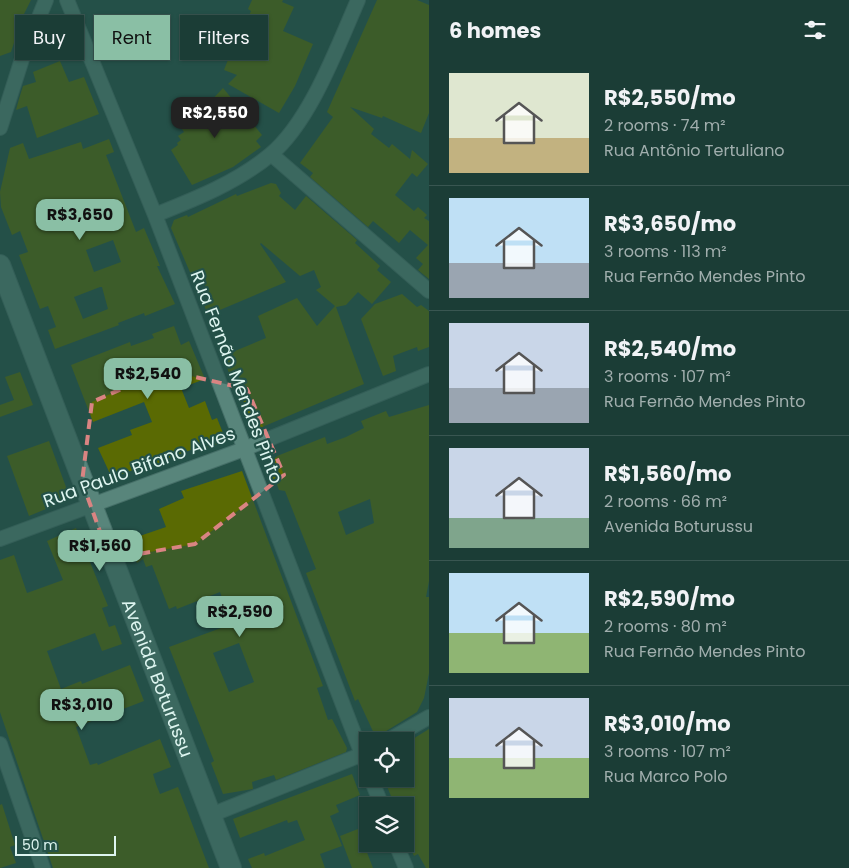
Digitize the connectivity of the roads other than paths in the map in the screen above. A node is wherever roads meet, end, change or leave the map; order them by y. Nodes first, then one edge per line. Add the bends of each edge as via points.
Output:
1 (46, 0) edge
2 (67, 0) edge
3 (358, 0) edge
4 (0, 128) edge
5 (271, 154) junction
6 (155, 215) junction
7 (0, 265) edge
8 (429, 291) edge
9 (429, 374) edge
10 (244, 449) junction
11 (92, 503) junction
12 (0, 538) edge
13 (429, 717) edge
14 (403, 732) edge
15 (359, 739) edge
16 (0, 744) edge
17 (359, 756) edge
18 (211, 815) junction
19 (399, 852) edge
20 (43, 868) edge
21 (230, 868) edge
22 (406, 868) edge

1 - 4 street via 22,59
2 - 6 street, Rua Fernão Mendes Pinto
3 - 5 street via 312,100 294,128
5 - 6 street via 244,175
5 - 8 street
6 - 10 street, Rua Fernão Mendes Pinto
7 - 11 main road, Avenida Boturussu
9 - 10 street, Rua Paulo Bifano Alves
10 - 11 street, Rua Paulo Bifano Alves
10 - 15 street, Rua Fernão Mendes Pinto
11 - 12 street, Rua Paulo Bifano Alves
11 - 18 main road, Avenida Boturussu
13 - 14 street
16 - 20 street
17 - 18 street
18 - 21 main road, Avenida Boturussu
19 - 22 street

